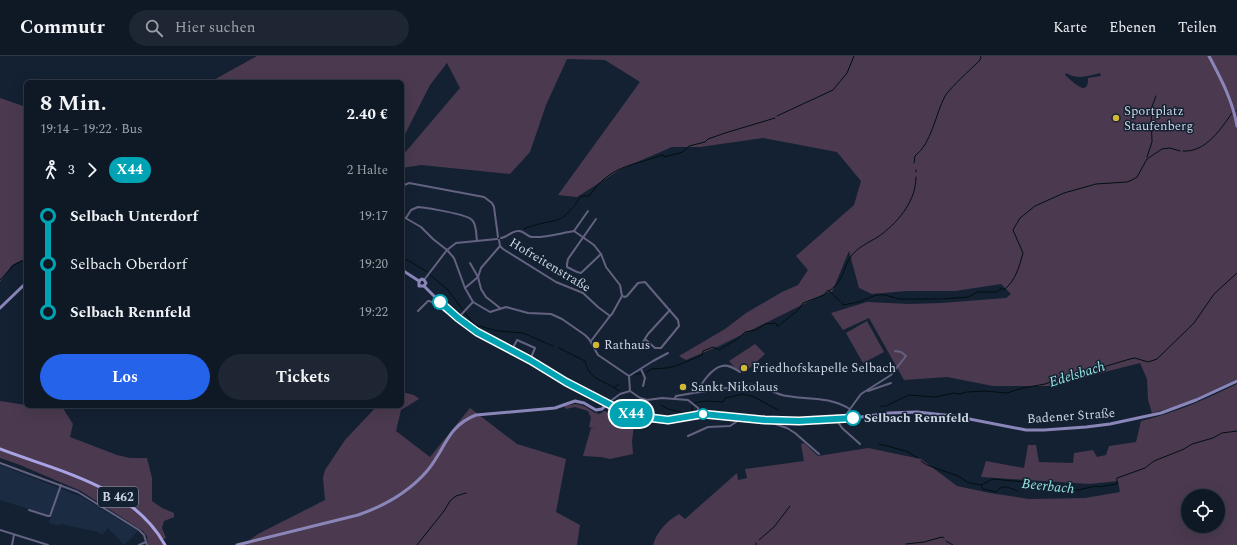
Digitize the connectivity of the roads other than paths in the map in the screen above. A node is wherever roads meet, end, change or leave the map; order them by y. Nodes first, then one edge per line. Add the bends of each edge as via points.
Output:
1 (1209, 56) edge
2 (1237, 126) edge
3 (404, 185) edge
4 (588, 211) dead end
5 (406, 218) joint
6 (596, 219) dead end
7 (574, 231) junction
8 (583, 236) junction
9 (499, 238) junction
10 (477, 241) junction
11 (500, 246) junction
12 (447, 250) junction
13 (601, 254) junction
14 (470, 263) dead end
15 (404, 271) edge
16 (478, 276) junction
17 (424, 280) junction
18 (419, 281) junction
19 (24, 285) edge
20 (424, 286) junction
21 (465, 288) junction
22 (622, 296) junction
23 (473, 302) junction
24 (0, 308) edge
25 (500, 308) junction
26 (670, 310) junction
27 (418, 311) dead end
28 (450, 312) junction
29 (610, 316) junction
30 (458, 318) junction
31 (645, 339) junction
32 (591, 342) junction
33 (638, 348) dead end
34 (512, 350) junction
35 (896, 351) dead end
36 (668, 353) dead end
37 (530, 360) junction
38 (641, 369) junction
39 (740, 372) dead end
40 (629, 376) junction
41 (1237, 381) edge
42 (891, 383) dead end
43 (643, 386) dead end
44 (630, 391) junction
45 (698, 392) junction
46 (864, 392) junction
47 (675, 398) junction
48 (607, 404) junction
49 (850, 409) junction
50 (699, 415) junction
51 (742, 418) junction
52 (844, 418) junction
53 (836, 419) junction
54 (765, 420) junction
55 (688, 436) dead end
56 (860, 444) dead end
57 (0, 449) edge
58 (819, 454) dead end
59 (0, 463) edge
60 (62, 485) junction
61 (28, 510) dead end
62 (0, 530) edge
63 (14, 535) junction
64 (147, 543) edge
65 (12, 545) edge
66 (48, 545) edge
67 (139, 545) edge
68 (165, 545) edge
69 (237, 545) edge

1 - 2 main road via 1228,95
3 - 9 street, Hofreitenstraße via 409,183 484,197 494,207
4 - 7 street
5 - 10 street via 411,210 418,208 466,216 475,224
5 - 12 street
6 - 8 street
7 - 8 street
7 - 9 street via 530,237 522,231 517,231
8 - 13 street
8 - 13 street via 568,259 568,267 581,273
9 - 10 street
9 - 11 street, Hofreitenstraße
10 - 12 street via 456,243
11 - 16 street, Hofreitenstraße via 481,268
11 - 29 street, Hofreitenstraße via 556,282 583,292
12 - 17 street
12 - 21 street via 454,258
13 - 22 street via 606,267 620,285
14 - 16 street
15 - 18 main road
16 - 21 street, Hofreitenstraße
16 - 25 street via 486,297
17 - 18 main road
17 - 20 main road
18 - 20 main road via 419,286
19 - 24 main road
20 - 28 main road, Badener Straße
21 - 23 street
22 - 26 street via 627,296 638,283 645,282
22 - 29 street
23 - 25 street via 490,312
23 - 30 street
25 - 32 street via 551,314 585,334
26 - 31 street
26 - 31 street via 679,324 661,348 655,348
27 - 28 street via 430,301 447,313
28 - 30 main road, Badener Straße
29 - 32 street
30 - 34 main road, Badener Straße via 477,332
31 - 33 street
32 - 40 street via 598,355
34 - 37 main road, Badener Straße
34 - 37 street via 517,340 535,348
35 - 46 street via 906,356 891,375
36 - 38 street
37 - 48 main road, Badener Straße
38 - 40 street
38 - 43 street via 645,378
39 - 45 street via 733,367 722,366 709,375
40 - 44 street
41 - 52 main road, Badener Straße via 1162,413 1104,425 1026,430 933,413 889,413
42 - 46 street
44 - 47 street via 647,400
44 - 48 street via 620,394
45 - 47 street
45 - 49 street via 746,385 764,387 786,396 827,400
46 - 49 street
47 - 50 street via 688,400 694,404
48 - 50 main road, Badener Straße via 636,416 659,419
48 - 69 main road via 599,410 575,401 555,408 482,414 470,418 449,436 426,471 410,488 387,503 343,519
49 - 52 street
50 - 51 main road, Badener Straße
51 - 54 main road, Badener Straße
51 - 55 street via 730,426 708,427
52 - 53 main road, Badener Straße
53 - 54 main road, Badener Straße
53 - 56 street
54 - 58 street via 791,430
57 - 68 main road, B 462 via 73,476 116,496 153,527
59 - 60 street
60 - 61 street via 50,516
60 - 64 street via 78,492 139,530
62 - 63 street
63 - 65 street
63 - 66 street
64 - 67 street

